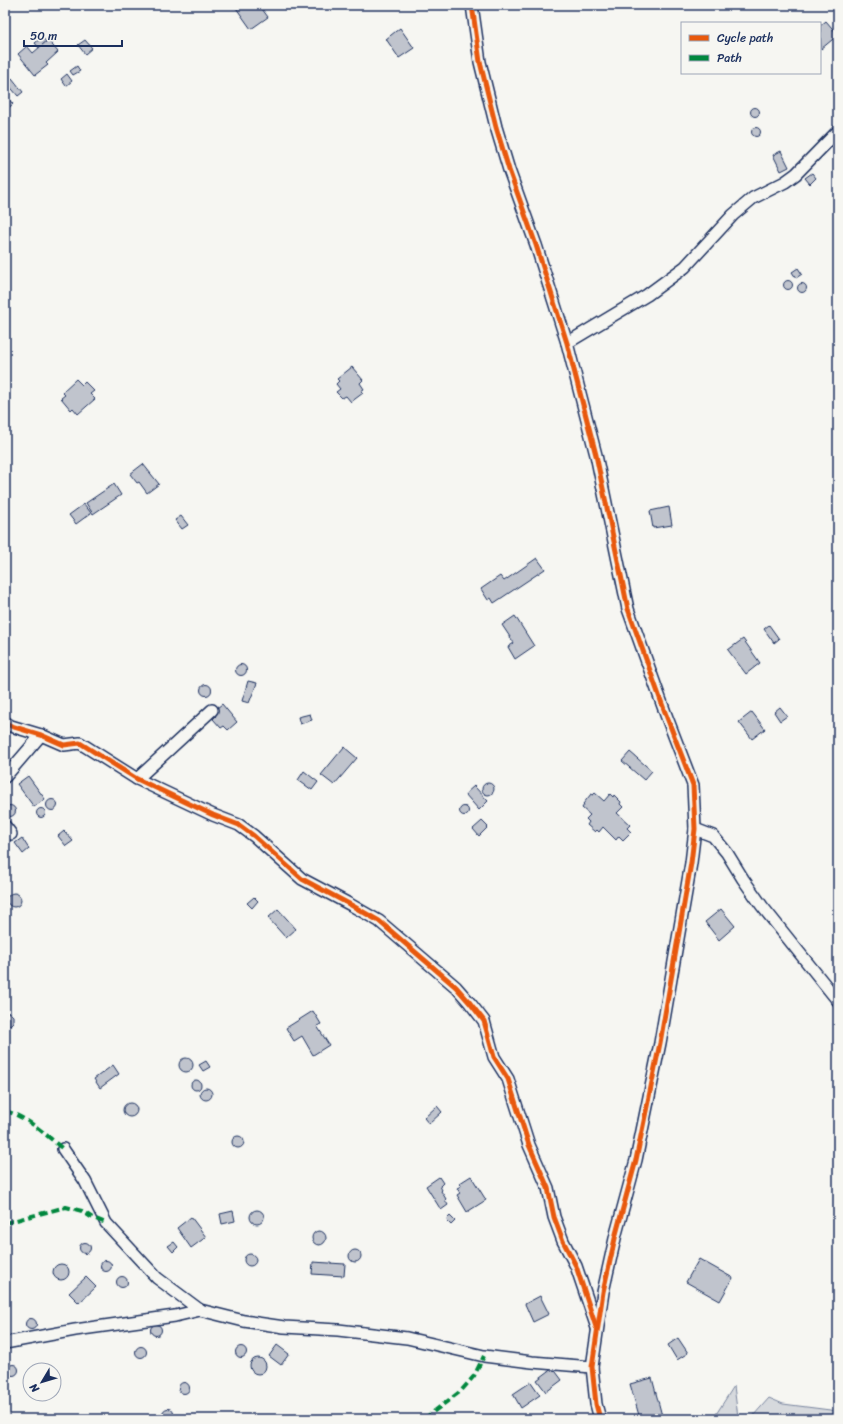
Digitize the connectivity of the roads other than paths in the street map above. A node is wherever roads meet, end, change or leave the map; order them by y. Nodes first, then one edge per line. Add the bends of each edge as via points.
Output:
1 (472, 5) edge
2 (838, 131) edge
3 (567, 343) junction
4 (212, 710) dead end
5 (5, 722) edge
6 (41, 735) junction
7 (5, 777) edge
8 (137, 779) junction
9 (695, 828) junction
10 (838, 1001) edge
11 (64, 1150) dead end
12 (200, 1310) junction
13 (597, 1330) junction
14 (5, 1343) edge
15 (592, 1367) junction
16 (600, 1419) edge

1 - 3 street via 480,62 508,170 536,245
2 - 3 street via 796,174 753,198 732,215 685,267 647,295
3 - 9 street via 596,455 628,609 693,785
4 - 8 street
5 - 6 street
6 - 7 street
6 - 8 street via 64,745 80,743
8 - 13 street via 239,825 302,879 379,921 450,982 470,1003 484,1021 494,1057 510,1085 530,1145 548,1188 554,1217 576,1266
9 - 10 street via 713,836 762,906
9 - 13 street via 658,1051 636,1160 603,1292
11 - 12 street via 85,1181 106,1223 158,1278
12 - 14 street
12 - 15 street via 284,1328 338,1330 407,1338 484,1356
13 - 15 street
15 - 16 street

